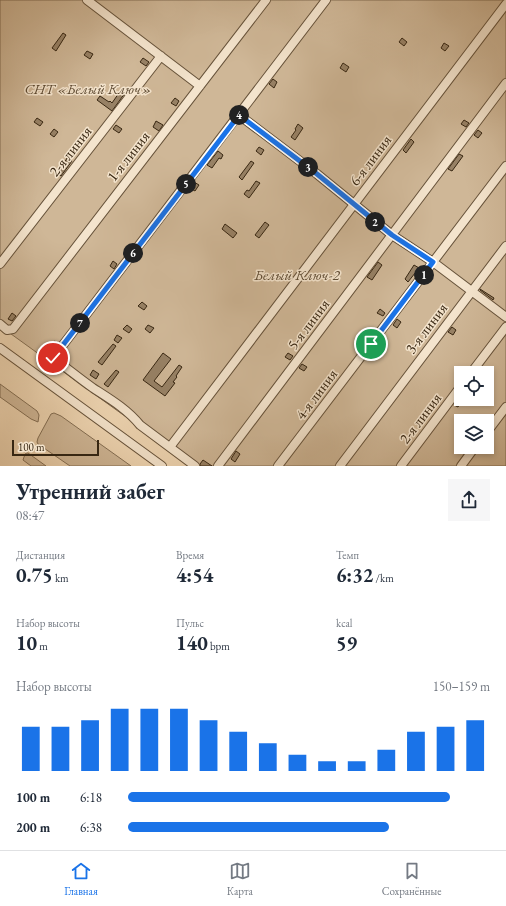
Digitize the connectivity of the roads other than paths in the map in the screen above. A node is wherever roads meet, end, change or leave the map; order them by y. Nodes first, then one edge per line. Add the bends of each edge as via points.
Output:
1 (87, 0) edge
2 (266, 0) edge
3 (326, 0) edge
4 (506, 4) edge
5 (161, 56) junction
6 (506, 83) edge
7 (200, 86) junction
8 (239, 115) junction
9 (506, 166) edge
10 (354, 204) junction
11 (392, 235) junction
12 (506, 246) edge
13 (433, 262) junction
14 (0, 264) edge
15 (472, 291) junction
16 (506, 317) edge
17 (0, 324) edge
18 (506, 327) edge
19 (0, 348) edge
20 (476, 366) edge
21 (454, 395) edge
22 (506, 407) edge
23 (494, 423) edge
24 (170, 447) junction
25 (470, 454) edge
26 (162, 466) edge
27 (195, 466) edge
28 (218, 466) edge
29 (278, 466) edge
30 (340, 466) edge
31 (401, 466) edge
32 (461, 466) edge

1 - 5 street
2 - 7 street, 1-я линия
3 - 8 street
4 - 10 street, 6-я линия
5 - 7 street
5 - 14 street, 2-я линия
6 - 11 street, 5-я линия
7 - 17 street, 1-я линия via 13,329 7,330
8 - 10 street
8 - 24 street via 53,358 118,404 140,425
9 - 13 street, 4-я линия
10 - 11 street
10 - 24 street, 6-я линия
11 - 13 street
11 - 28 street, 5-я линия
12 - 15 street, 3-я линия
13 - 15 street
13 - 29 street, 4-я линия
15 - 16 street
15 - 30 street, 3-я линия
18 - 20 street
19 - 26 street
21 - 31 street, 2-я линия
22 - 23 street
24 - 27 street
25 - 32 street

